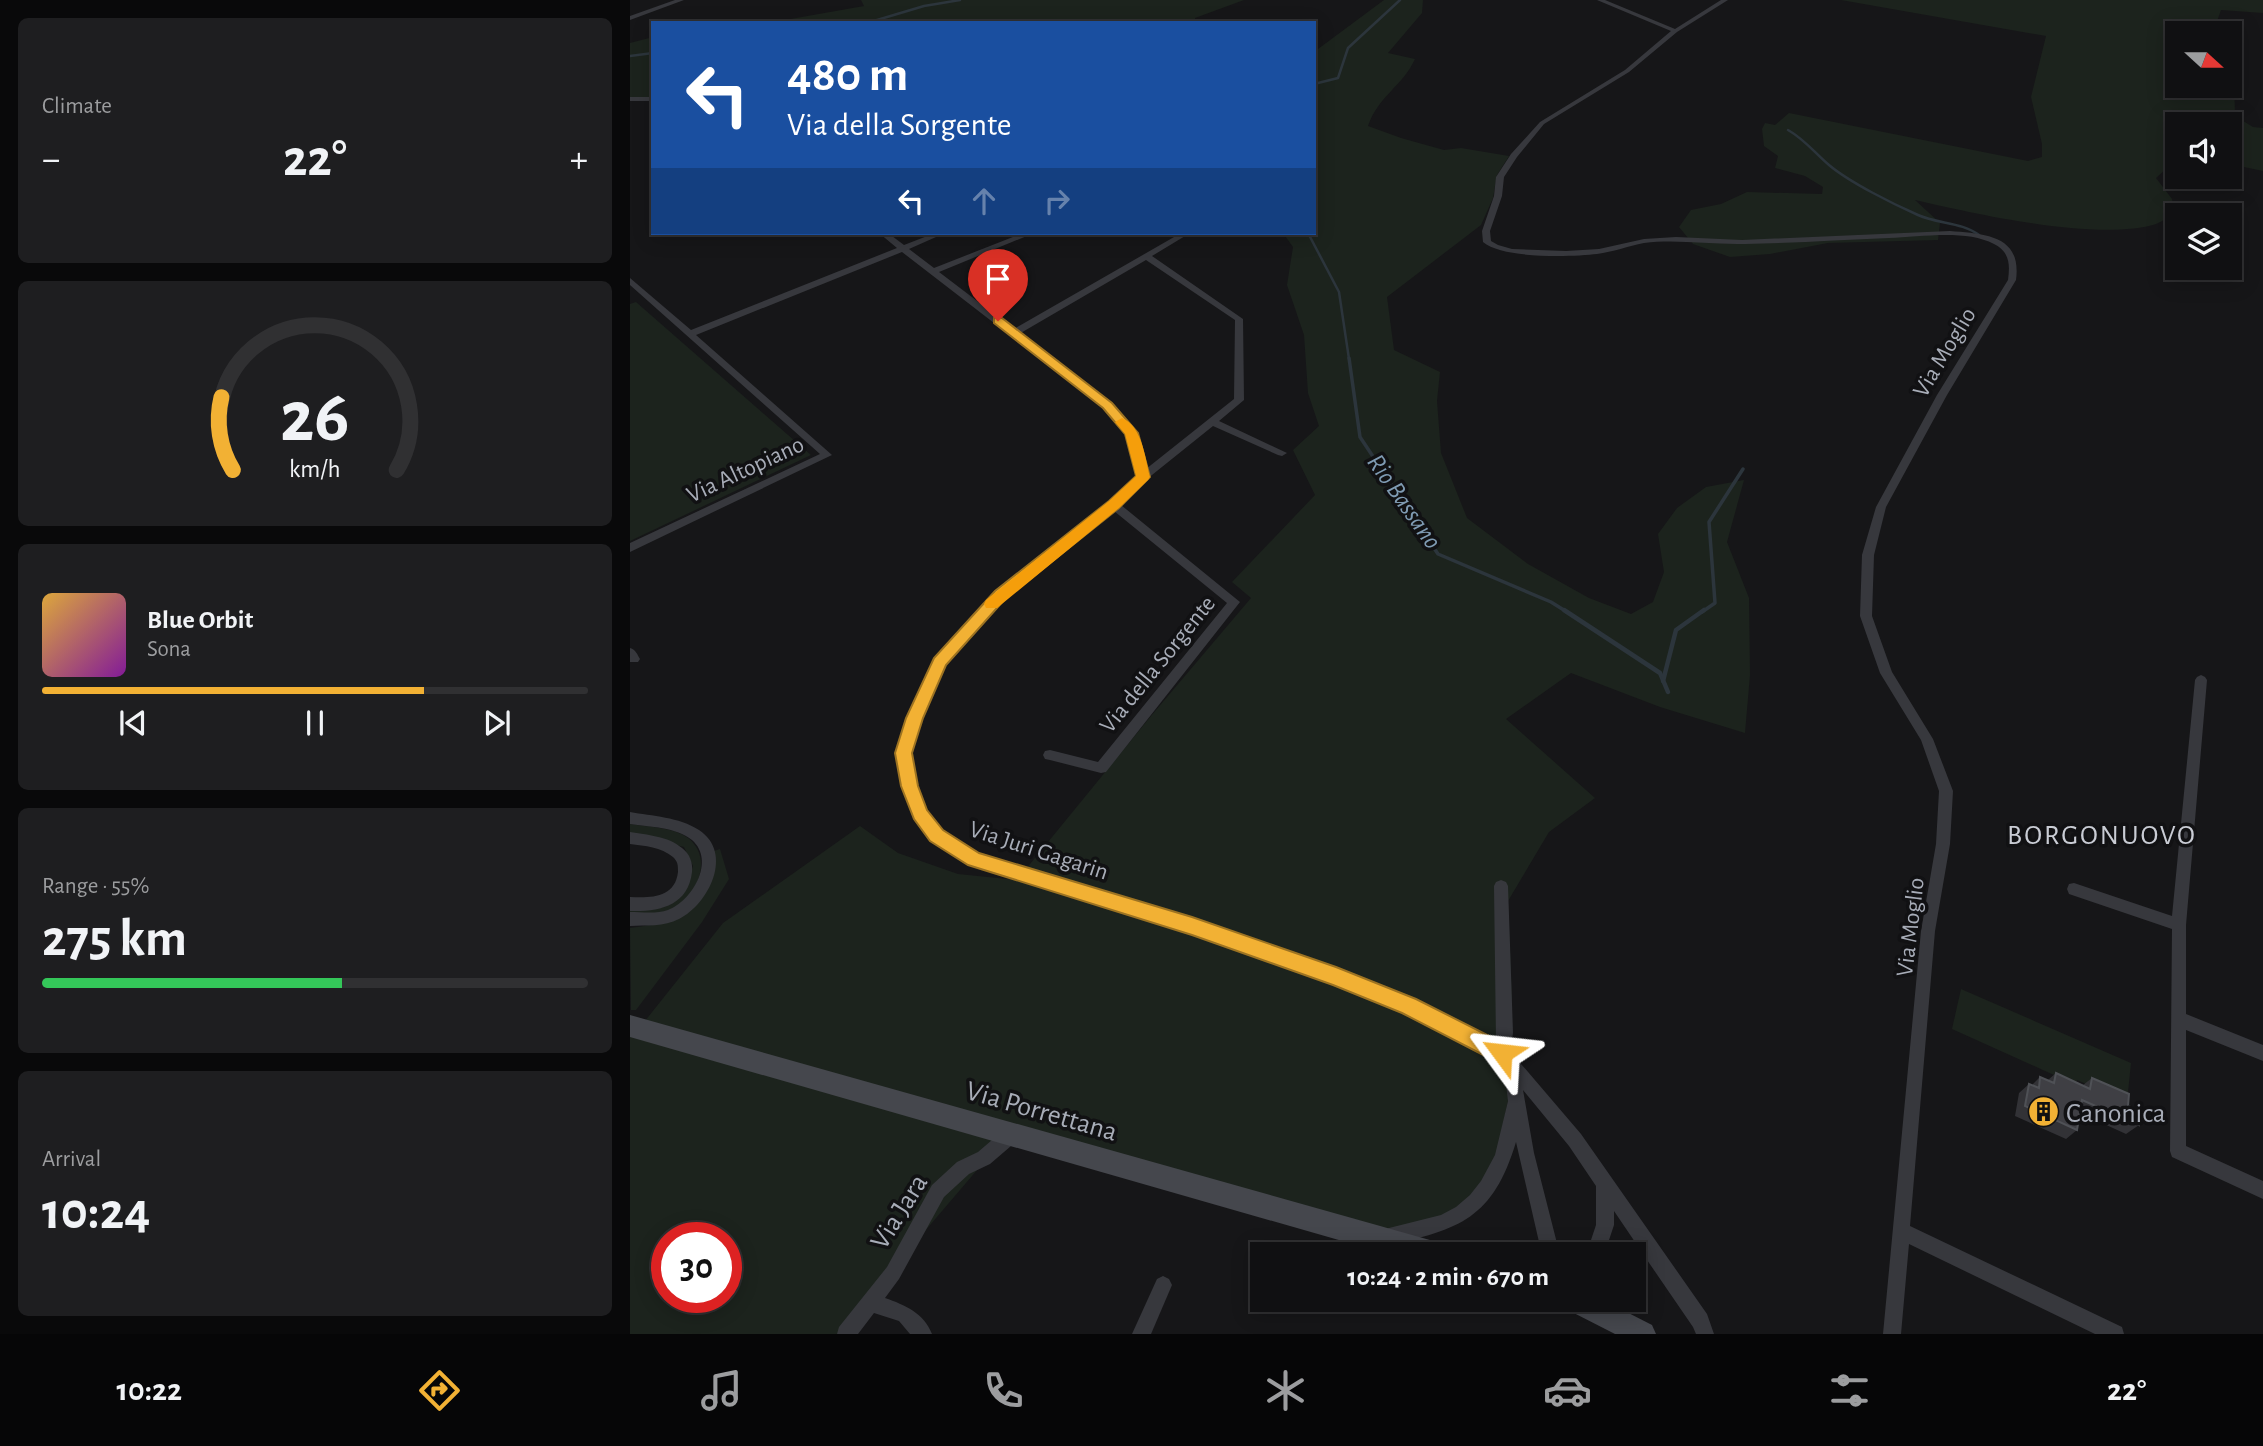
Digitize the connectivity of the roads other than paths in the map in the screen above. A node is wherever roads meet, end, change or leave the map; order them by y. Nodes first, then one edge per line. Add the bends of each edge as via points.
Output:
1 (681, 0) edge
2 (1600, 0) edge
3 (1725, 0) edge
4 (630, 18) edge
5 (1675, 31) junction
6 (630, 99) edge
7 (651, 99) edge
8 (886, 235) edge
9 (935, 235) edge
10 (1025, 235) edge
11 (1183, 235) edge
12 (902, 247) junction
13 (1146, 256) junction
14 (934, 271) junction
15 (630, 281) edge
16 (643, 292) junction
17 (630, 297) edge
18 (967, 297) joint
19 (1013, 333) junction
20 (690, 334) junction
21 (1213, 422) junction
22 (1282, 453) dead end
23 (1143, 477) junction
24 (1114, 505) junction
25 (630, 548) edge
26 (2201, 680) dead end
27 (1050, 755) dead end
28 (630, 818) edge
29 (630, 838) edge
30 (1501, 886) dead end
31 (2074, 889) dead end
32 (630, 904) edge
33 (630, 919) edge
34 (2179, 925) junction
35 (2179, 1018) junction
36 (630, 1026) edge
37 (2263, 1053) edge
38 (1506, 1060) junction
39 (1516, 1102) junction
40 (1012, 1134) junction
41 (1605, 1186) junction
42 (2263, 1190) edge
43 (1900, 1230) junction
44 (1382, 1238) junction
45 (1395, 1242) edge
46 (1548, 1242) edge
47 (1599, 1242) edge
48 (1648, 1248) joint
49 (1163, 1285) dead end
50 (870, 1302) junction
51 (1599, 1312) edge
52 (846, 1334) edge
53 (923, 1334) edge
54 (1141, 1334) edge
55 (1643, 1334) edge
56 (1705, 1334) edge
57 (1892, 1334) edge
58 (2115, 1334) edge

1 - 4 street
2 - 5 street
3 - 5 street, Via Moglio
5 - 43 street, Via Moglio via 1627,71 1542,123 1500,177 1487,242 1512,251 1566,253 1644,240 1742,242 1950,233 1995,241 2012,252 2016,265 1881,507 1868,555 1866,616 1886,673 1927,739 1946,791
6 - 7 street
8 - 12 street
9 - 12 street
10 - 14 street
11 - 13 street
12 - 14 street
12 - 20 street
13 - 19 street
13 - 21 street, Via Juri Gagarin via 1239,319 1239,400
14 - 18 street
15 - 16 street, Via Altopiano
16 - 17 street
16 - 20 street, Via Altopiano
18 - 19 street
19 - 23 street via 1107,406 1131,433
20 - 25 street, Via Altopiano via 827,455
21 - 22 street
21 - 23 street, Via Juri Gagarin
23 - 24 street, Via Juri Gagarin
24 - 27 street, Via della Sorgente via 1234,602 1101,768
24 - 38 street, Via Juri Gagarin via 1000,595 940,662 904,753 920,814 936,835 974,860 1192,926 1336,976 1424,1013
26 - 34 street
28 - 33 street via 700,838 707,850 709,871 697,895 672,916
29 - 32 street via 674,850 686,866 683,884 674,897 660,904
30 - 38 street
31 - 34 street
34 - 35 street
35 - 37 street
35 - 42 street via 2178,1152
36 - 40 main road, Via Porrettana
38 - 39 street
38 - 41 street, Via Juri Gagarin via 1575,1140
39 - 44 street via 1500,1168 1485,1193 1446,1222
39 - 46 street
40 - 44 main road, Via Porrettana
40 - 50 street, Via Jara via 938,1191 893,1272
41 - 47 street via 1605,1225
41 - 48 street, Via Juri Gagarin
43 - 57 street, Via Moglio
43 - 58 street
44 - 45 main road, Via Porrettana
48 - 56 street, Via Juri Gagarin
49 - 54 street
50 - 52 street, Via Jara
50 - 53 street via 905,1314
51 - 55 main road

